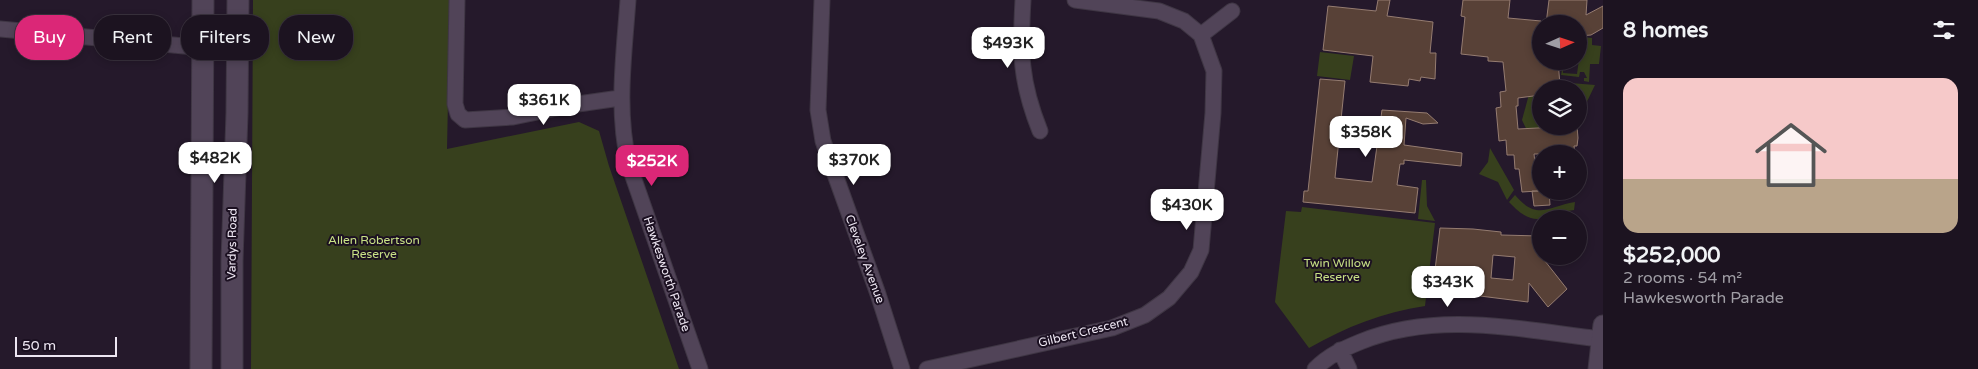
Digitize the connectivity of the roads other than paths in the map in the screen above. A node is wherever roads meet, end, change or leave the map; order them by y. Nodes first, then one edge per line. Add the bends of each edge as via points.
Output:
1 (203, 0) edge
2 (238, 0) edge
3 (457, 0) edge
4 (628, 0) edge
5 (822, 0) edge
6 (1023, 0) edge
7 (1075, 0) edge
8 (1232, 11) dead end
9 (202, 15) edge
10 (238, 15) edge
11 (0, 29) edge
12 (1201, 35) junction
13 (181, 47) edge
14 (201, 60) edge
15 (238, 60) edge
16 (620, 98) junction
17 (1040, 131) dead end
18 (1602, 332) edge
19 (1340, 350) junction
20 (201, 369) edge
21 (232, 369) edge
22 (700, 369) edge
23 (902, 369) edge
24 (927, 369) edge
25 (1315, 369) edge
26 (1349, 369) edge
27 (1598, 369) edge

1 - 9 main road
2 - 10 main road, Vardys Road
3 - 16 street via 455,104 458,114 465,120 513,117
4 - 16 street, Hawkesworth Parade
5 - 23 street, Cleveley Avenue via 818,110 823,141
6 - 17 street via 1020,50 1028,100
7 - 12 street via 1159,11 1184,21
8 - 12 street
11 - 13 street
12 - 24 street, Gilbert Crescent via 1214,70 1201,250 1191,272 1170,298 1145,315 1112,328
14 - 20 main road
15 - 21 main road, Vardys Road
16 - 22 street, Hawkesworth Parade via 629,165
18 - 19 street via 1444,323 1388,332
18 - 27 street
19 - 25 street
19 - 26 street

